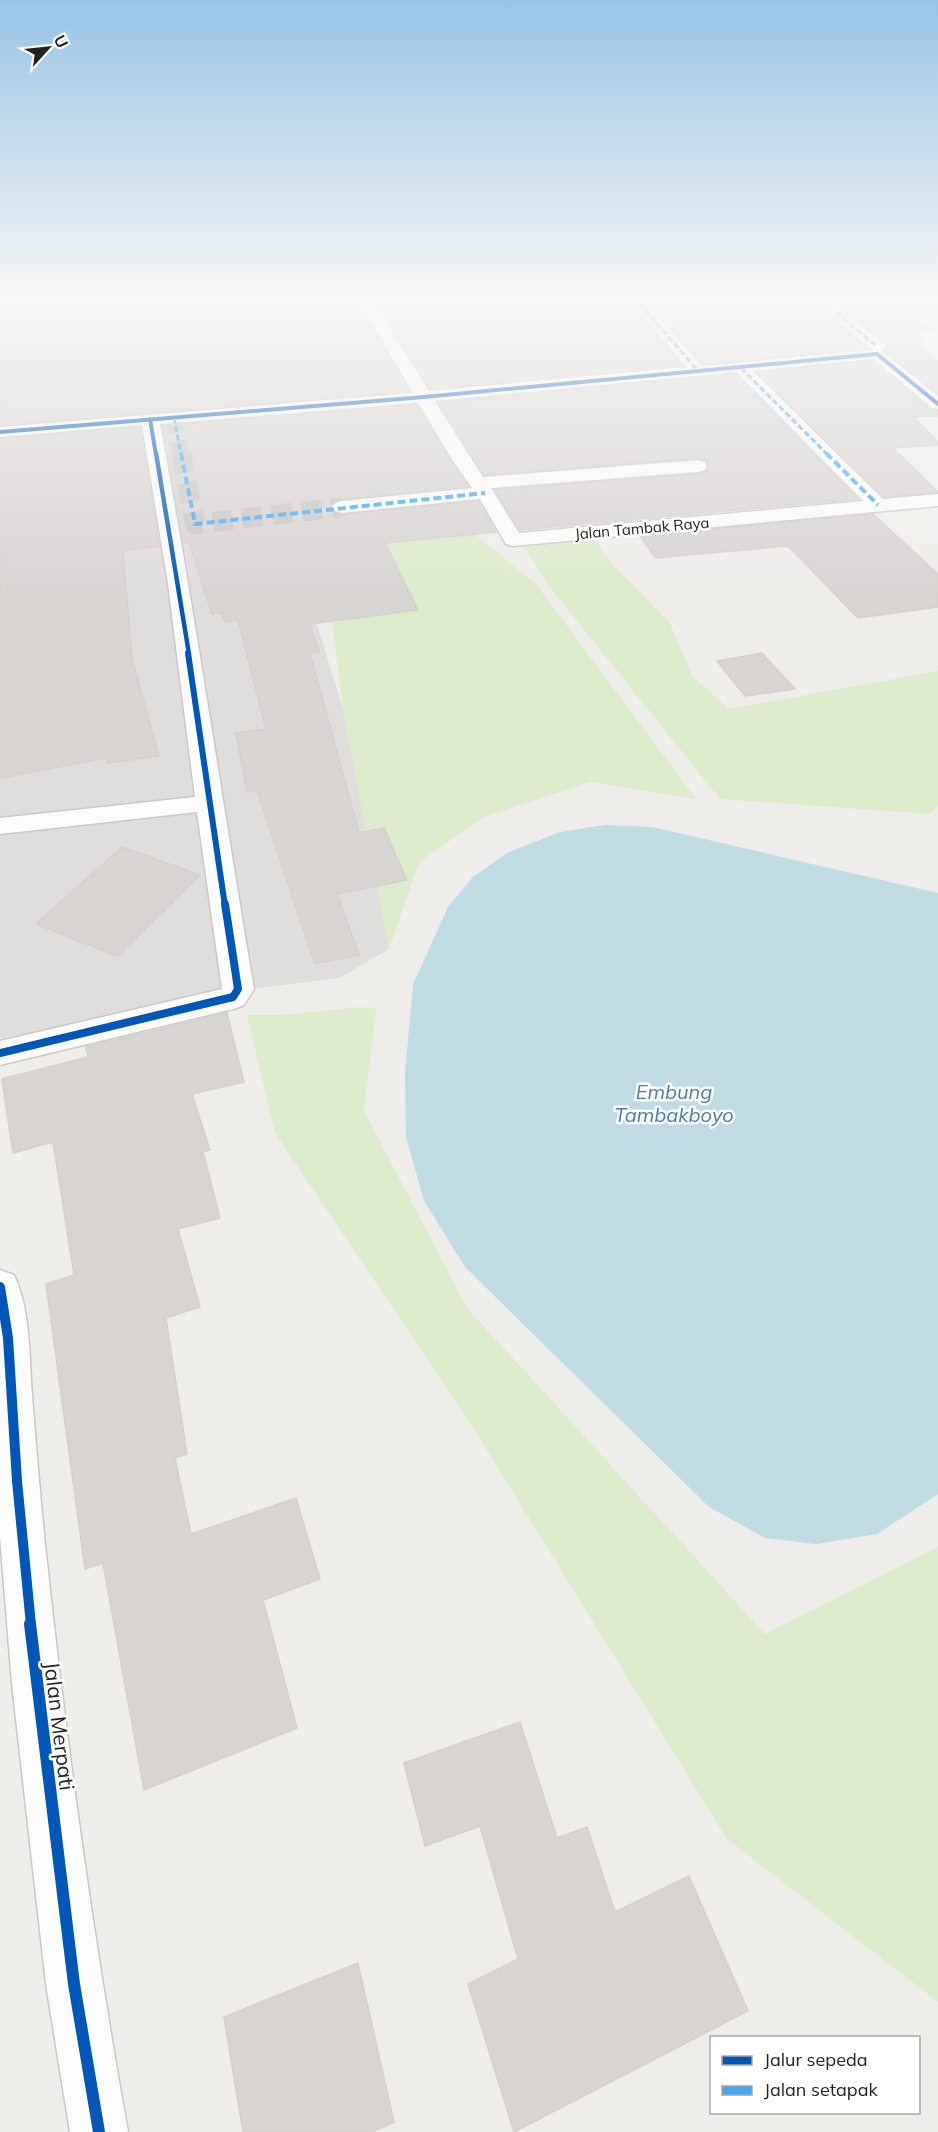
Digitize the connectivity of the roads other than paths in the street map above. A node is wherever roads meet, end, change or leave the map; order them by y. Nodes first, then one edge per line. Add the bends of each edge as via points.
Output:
1 (451, 395) edge
2 (768, 395) edge
3 (424, 398) junction
4 (150, 419) junction
5 (0, 432) edge
6 (698, 466) dead end
7 (482, 488) junction
8 (938, 500) edge
9 (878, 505) junction
10 (342, 507) tunnel mouth
11 (208, 803) junction
12 (0, 826) edge
13 (0, 1053) edge
14 (0, 1287) edge
15 (99, 2132) edge

1 - 3 street
2 - 9 street
3 - 4 street
3 - 7 street, Jalan Tambak Raya
4 - 5 street
4 - 11 street via 179,584
6 - 7 street
7 - 9 street, Jalan Tambak Raya via 513,540
7 - 10 street
8 - 9 street, Jalan Tambak Raya
11 - 12 street
11 - 13 street via 238,989 233,997
14 - 15 street, Jalan Merpati via 8,1338 36,1684 74,1984

